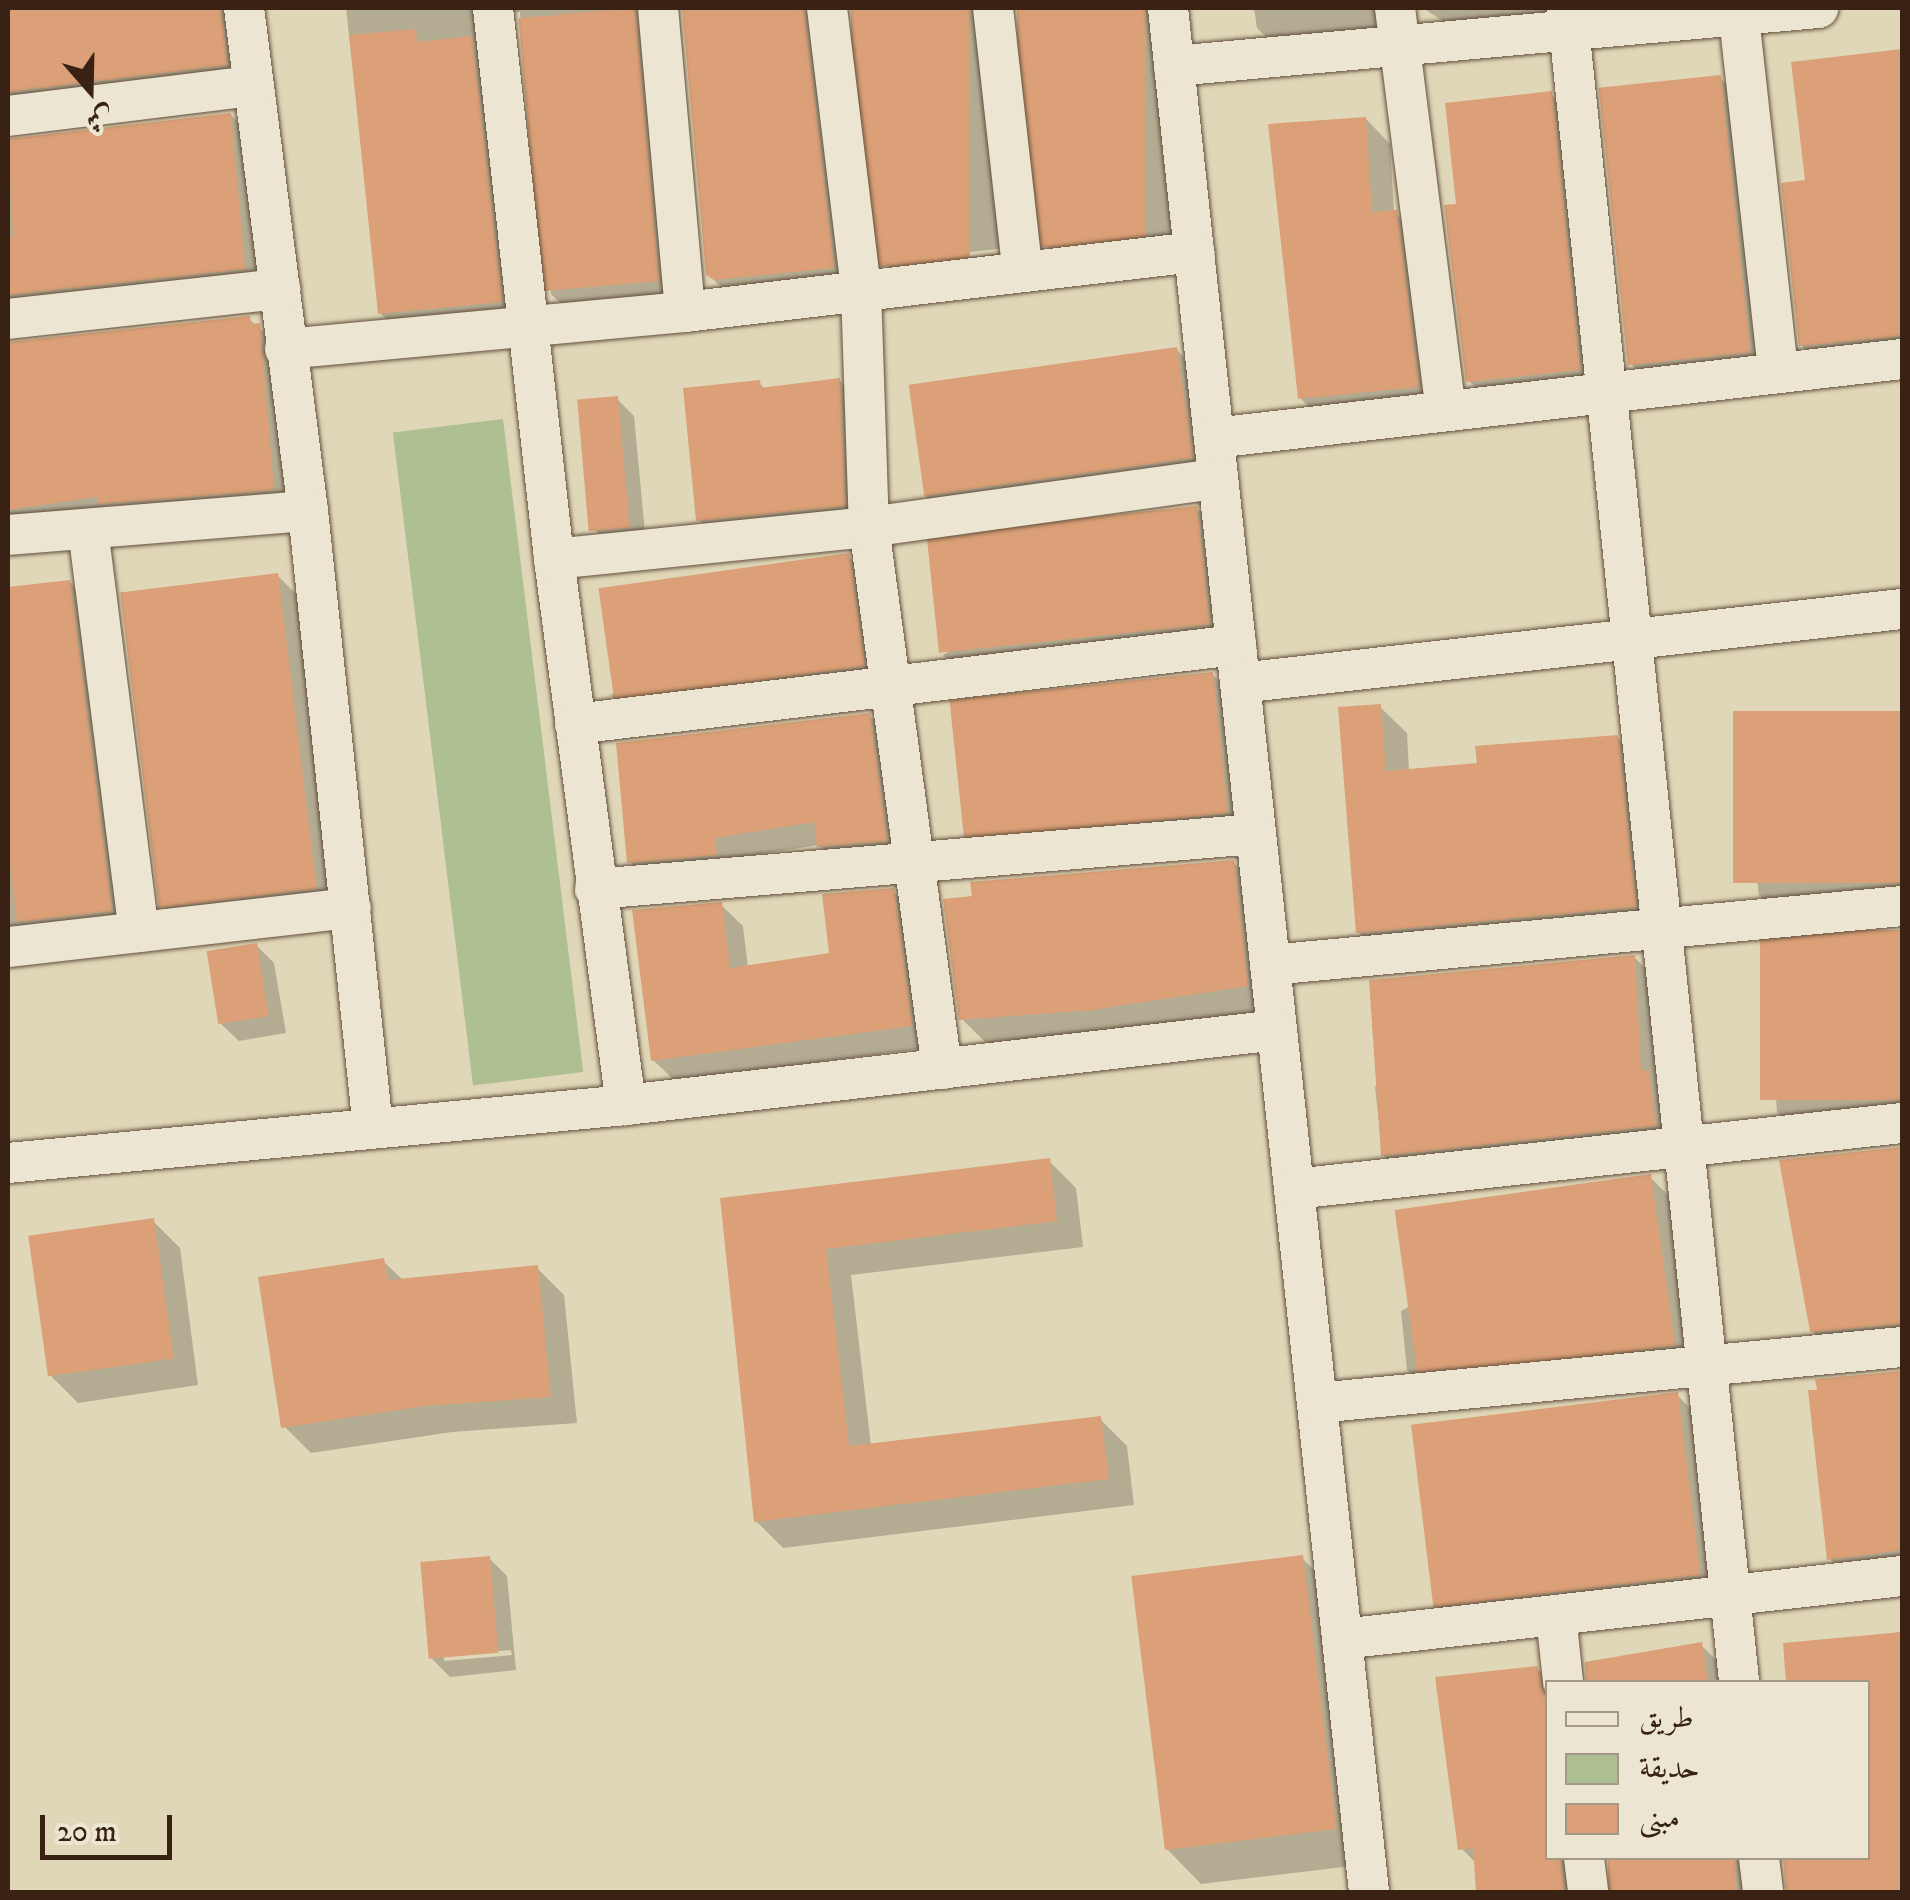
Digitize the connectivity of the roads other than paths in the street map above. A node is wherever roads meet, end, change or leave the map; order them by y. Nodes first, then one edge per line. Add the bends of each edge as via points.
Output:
1 (244, 8) edge
2 (493, 8) edge
3 (658, 8) edge
4 (827, 8) edge
5 (993, 8) edge
6 (1168, 8) edge
7 (1818, 8) edge
8 (1739, 11) edge
9 (1568, 17) edge
10 (1397, 26) edge
11 (1174, 66) junction
12 (253, 86) junction
13 (8, 116) edge
14 (1194, 252) junction
15 (1022, 268) junction
16 (280, 289) junction
17 (861, 289) junction
18 (685, 312) junction
19 (8, 319) edge
20 (526, 324) junction
21 (286, 349) junction
22 (1902, 360) edge
23 (1778, 373) junction
24 (1609, 390) junction
25 (1446, 410) junction
26 (1214, 438) junction
27 (1217, 479) junction
28 (308, 512) junction
29 (869, 527) junction
30 (88, 529) junction
31 (8, 535) edge
32 (554, 559) junction
33 (1902, 609) edge
34 (1630, 638) junction
35 (1238, 664) junction
36 (890, 690) junction
37 (575, 724) junction
38 (1256, 834) junction
39 (912, 859) junction
40 (595, 889) junction
41 (1902, 906) edge
42 (351, 908) junction
43 (1662, 928) junction
44 (139, 932) junction
45 (8, 946) edge
46 (1270, 965) junction
47 (1277, 1030) junction
48 (942, 1069) junction
49 (626, 1105) junction
50 (1902, 1124) edge
51 (373, 1128) junction
52 (1687, 1144) junction
53 (8, 1163) edge
54 (1294, 1189) junction
55 (1902, 1346) edge
56 (1710, 1367) junction
57 (1317, 1404) junction
58 (1902, 1576) edge
59 (1730, 1596) junction
60 (1556, 1616) junction
61 (1342, 1639) junction
62 (1564, 1680) edge
63 (1740, 1680) edge
64 (1584, 1860) edge
65 (1759, 1860) edge
66 (1369, 1892) edge
67 (1588, 1892) edge
68 (1763, 1892) edge

1 - 12 street
2 - 20 street
3 - 18 street
4 - 17 street
5 - 15 street
6 - 11 street
7 - 8 street
8 - 9 street
8 - 23 street
9 - 10 street
9 - 24 street
10 - 11 street
10 - 25 street
11 - 14 street
12 - 13 street
12 - 16 street
14 - 15 street
14 - 26 street
15 - 17 street
16 - 19 street
16 - 21 street
17 - 18 street
17 - 29 street
18 - 20 street
20 - 21 street
20 - 32 street
21 - 28 street
22 - 23 street
23 - 24 street
24 - 25 street
24 - 34 street
25 - 26 street
26 - 27 street
27 - 29 street
27 - 35 street
28 - 30 street
28 - 42 street
29 - 32 street
29 - 36 street
30 - 31 street
30 - 44 street
32 - 37 street
33 - 34 street
34 - 35 street
34 - 43 street
35 - 36 street
35 - 38 street
36 - 37 street
36 - 39 street
37 - 40 street
38 - 39 street
38 - 46 street
39 - 40 street
39 - 48 street
40 - 49 street
41 - 43 street
42 - 44 street
42 - 51 street
43 - 46 street
43 - 52 street
44 - 45 street
46 - 47 street
47 - 48 street
47 - 54 street
48 - 49 street
49 - 51 street
50 - 52 street
51 - 53 street
52 - 54 street
52 - 56 street
54 - 57 street
55 - 56 street
56 - 57 street
56 - 59 street
57 - 61 street
58 - 59 street
59 - 60 street
59 - 63 street
60 - 61 street
60 - 62 street
61 - 66 street
64 - 67 street
65 - 68 street

